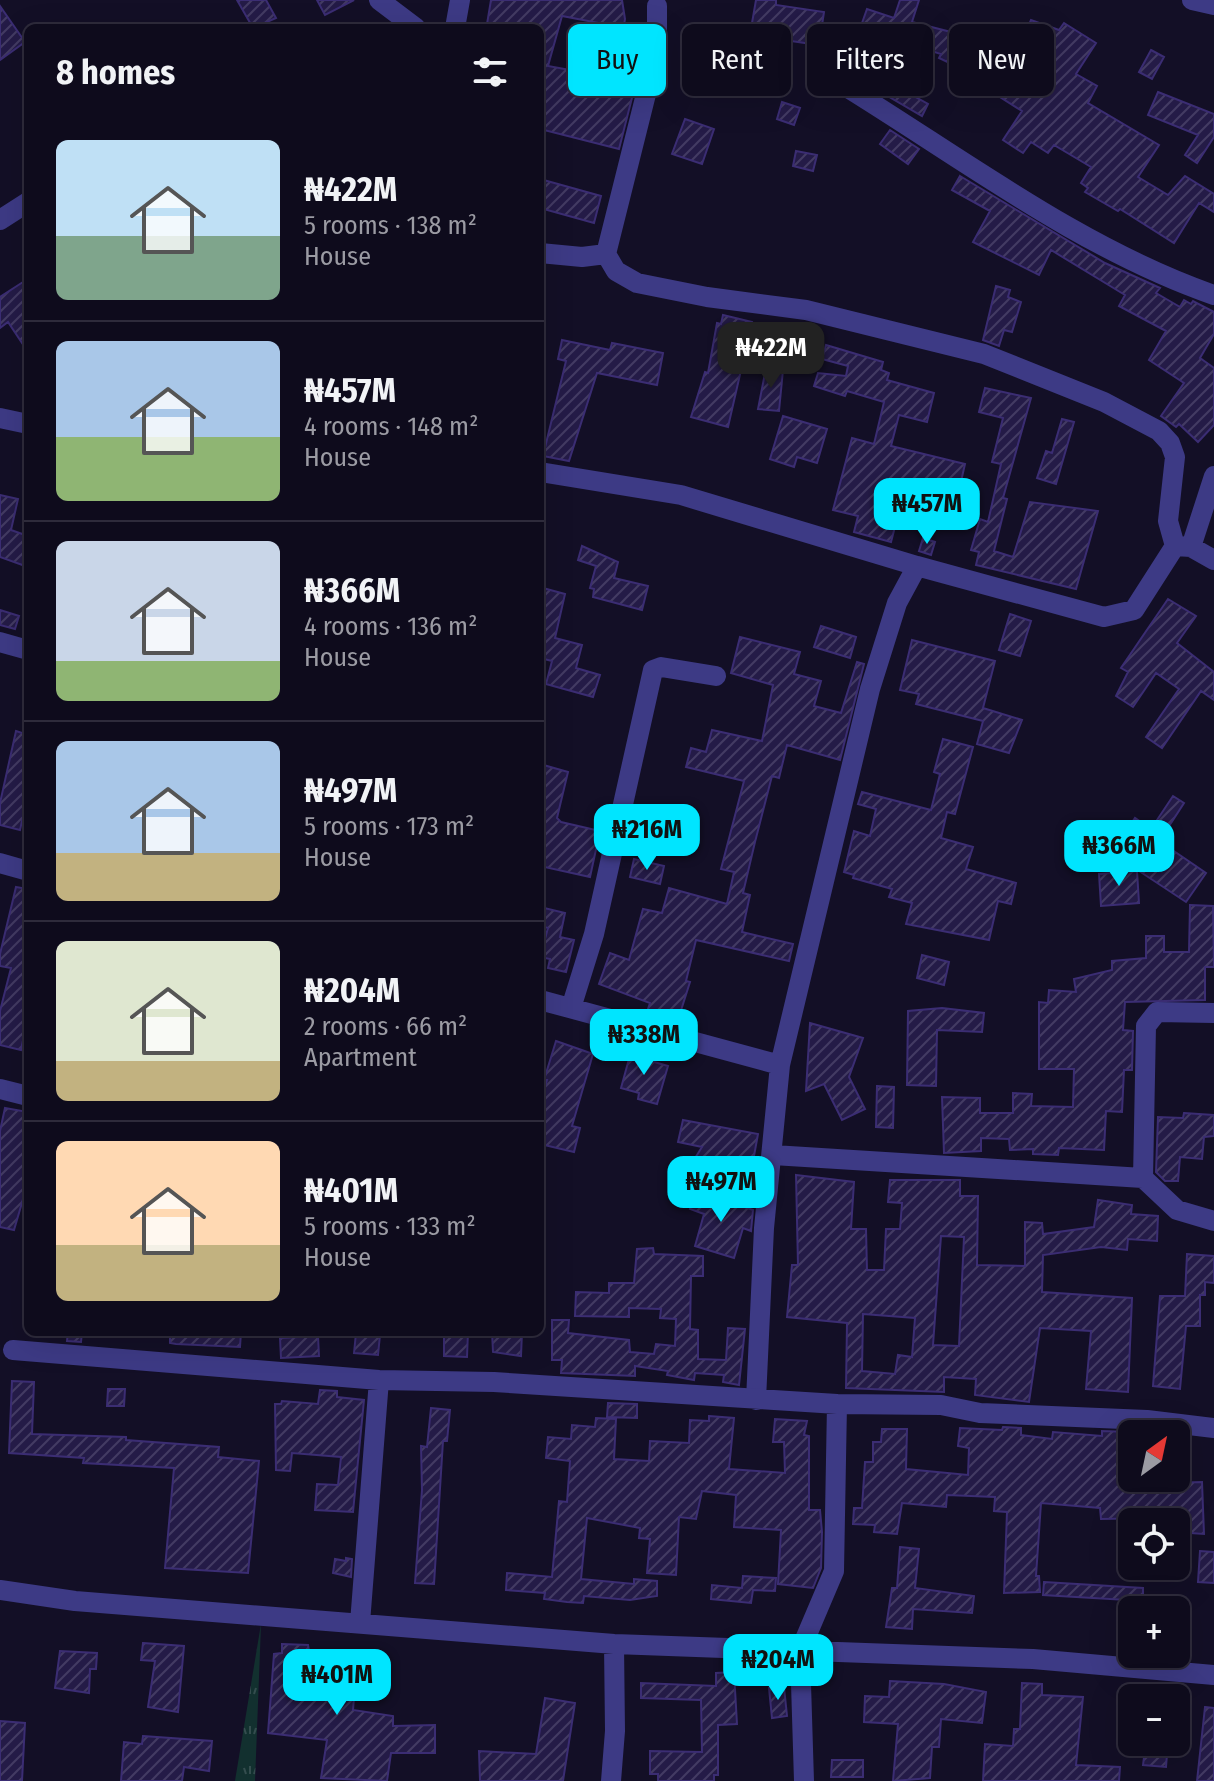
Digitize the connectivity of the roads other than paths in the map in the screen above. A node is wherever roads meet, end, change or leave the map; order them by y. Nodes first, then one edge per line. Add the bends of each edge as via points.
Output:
1 (379, 0) edge
2 (460, 0) edge
3 (1192, 0) edge
4 (1214, 5) edge
5 (657, 6) dead end
6 (411, 24) edge
7 (456, 24) edge
8 (861, 96) edge
9 (24, 205) edge
10 (0, 220) edge
11 (544, 253) edge
12 (606, 254) junction
13 (1214, 295) edge
14 (0, 418) edge
15 (24, 423) edge
16 (544, 473) edge
17 (1214, 476) edge
18 (1183, 546) junction
19 (1214, 560) edge
20 (917, 566) junction
21 (0, 642) edge
22 (24, 649) edge
23 (716, 676) dead end
24 (0, 863) edge
25 (24, 870) edge
26 (544, 1001) edge
27 (571, 1008) junction
28 (1214, 1013) edge
29 (780, 1065) junction
30 (0, 1089) edge
31 (24, 1095) edge
32 (773, 1155) junction
33 (1143, 1178) junction
34 (1214, 1221) edge
35 (13, 1350) dead end
36 (379, 1380) junction
37 (756, 1400) junction
38 (837, 1404) junction
39 (1214, 1428) edge
40 (0, 1590) edge
41 (360, 1623) junction
42 (614, 1644) junction
43 (800, 1651) junction
44 (1214, 1675) edge
45 (611, 1781) edge
46 (804, 1781) edge

1 - 6 street
2 - 7 street
3 - 4 street
5 - 12 street via 657,50
8 - 13 street via 1081,232 1177,282
9 - 10 street
11 - 12 street
12 - 18 street via 616,271 637,283 806,310 984,354 1104,402 1159,431 1170,443 1175,457 1168,521
14 - 15 street
16 - 20 street via 681,495
17 - 18 street
18 - 19 street
18 - 20 street via 1134,610 1104,617
20 - 29 street via 897,603 870,689
21 - 22 street
23 - 27 street via 653,670 594,934
24 - 25 street
26 - 27 street
27 - 29 street
28 - 33 street via 1157,1012 1146,1026
29 - 32 street
30 - 31 street
32 - 33 street
32 - 37 street
33 - 34 street via 1177,1210
35 - 36 street
36 - 37 street via 494,1382
36 - 41 street
37 - 38 street
38 - 39 street via 941,1405 980,1413
38 - 43 street via 834,1571
40 - 41 street via 75,1601
41 - 42 street
42 - 43 street
42 - 45 street
43 - 44 street via 1033,1659
43 - 46 street

